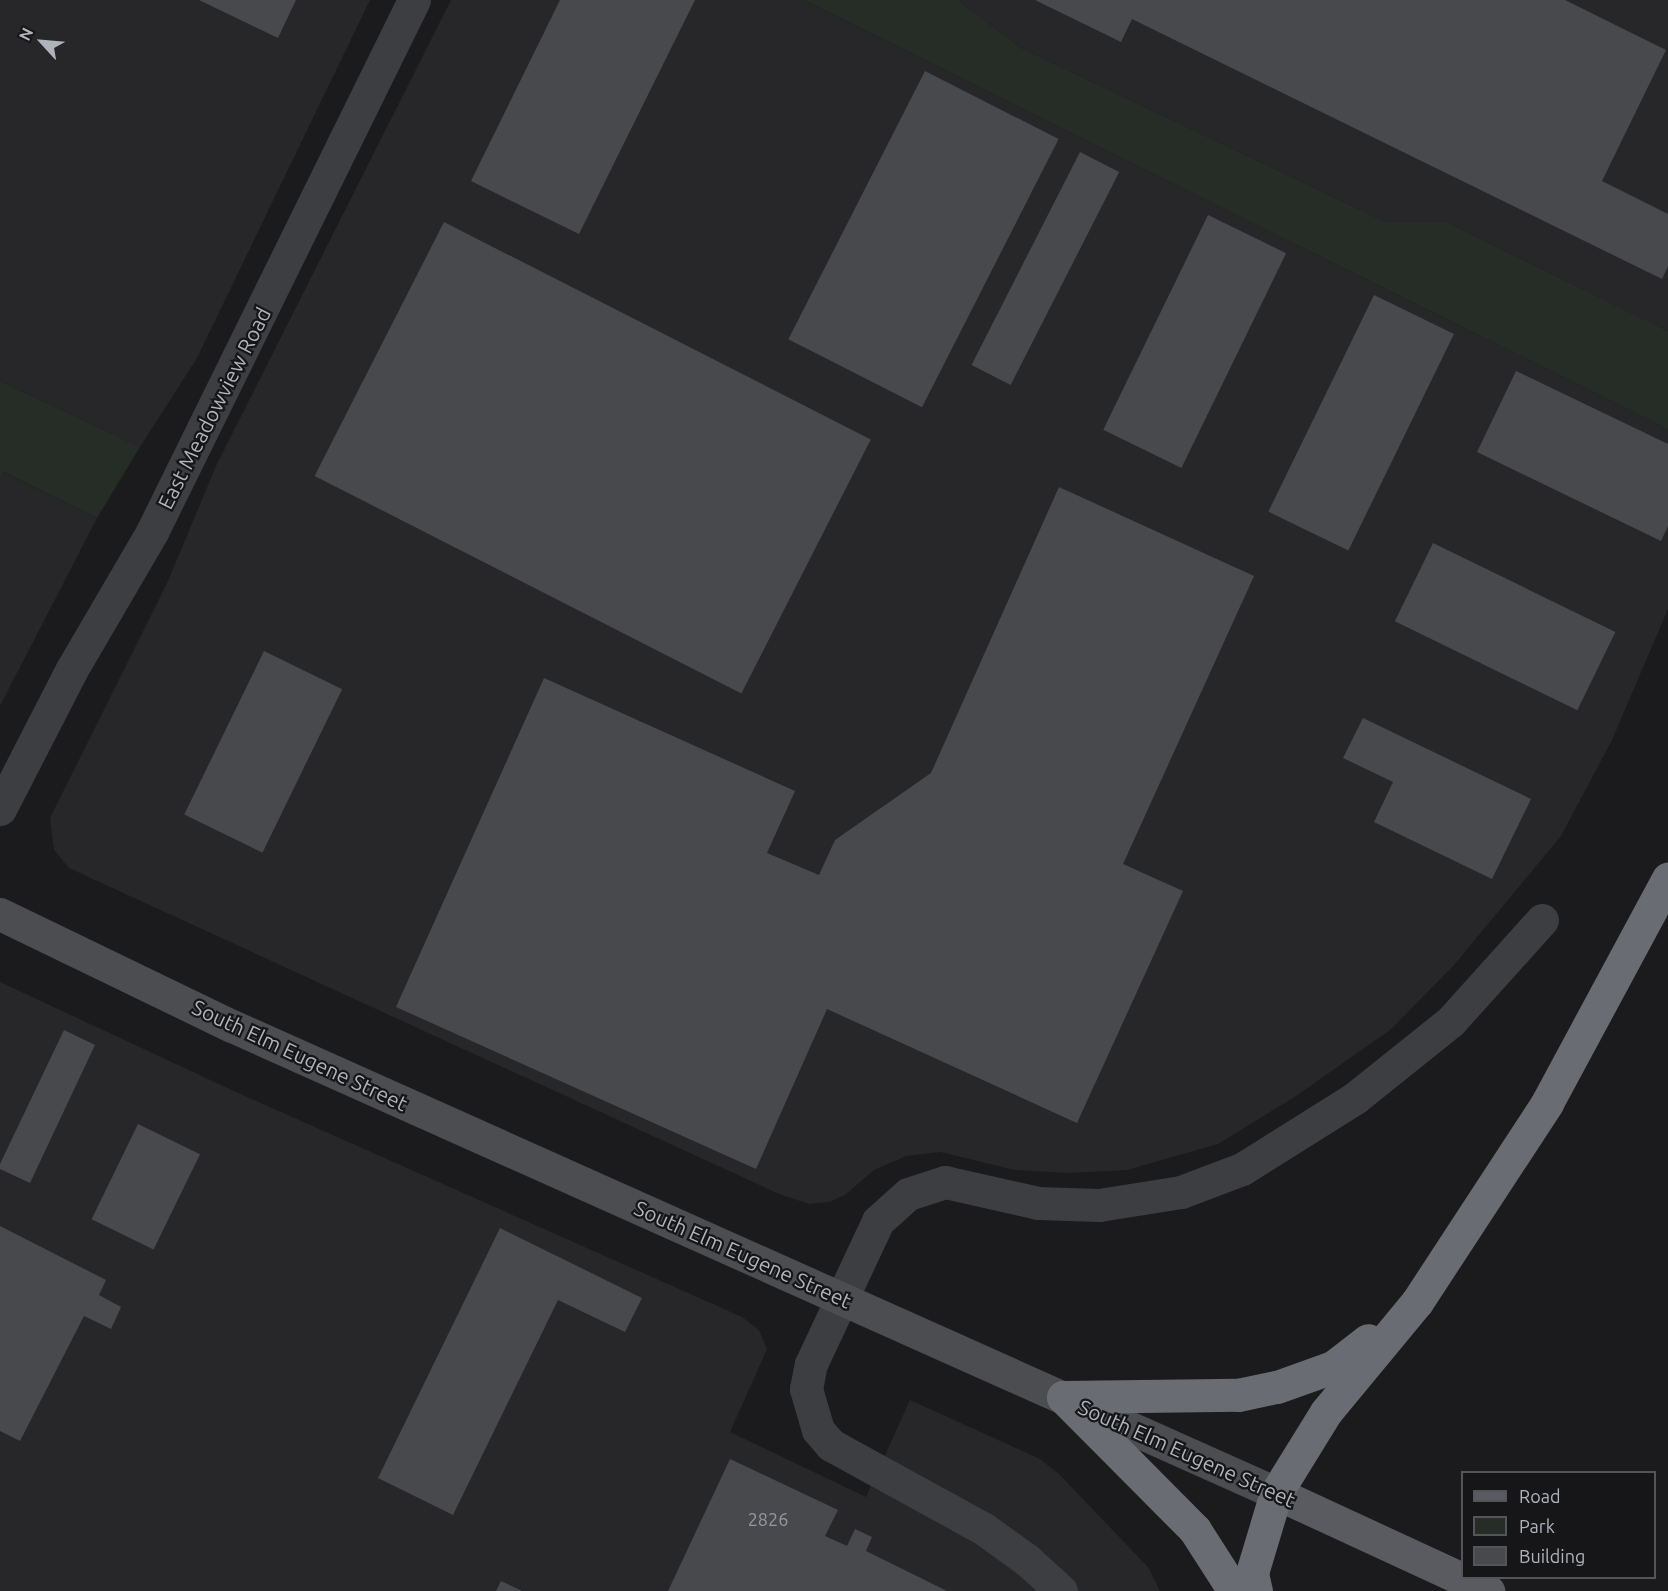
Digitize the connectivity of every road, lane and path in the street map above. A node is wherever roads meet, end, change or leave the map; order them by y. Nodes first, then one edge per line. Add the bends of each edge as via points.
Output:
1 (414, 0) edge
2 (0, 809) edge
3 (1668, 878) edge
4 (0, 914) edge
5 (1542, 920) dead end
6 (840, 1297) junction
7 (1417, 1302) junction
8 (1063, 1398) junction
9 (1276, 1493) junction
10 (1461, 1579) edge
11 (1462, 1579) edge
12 (1061, 1591) edge
13 (1234, 1591) edge
14 (1256, 1591) edge
15 (1488, 1591) edge

1 - 2 street, East Meadowview Road via 157,521 72,669
3 - 7 highway via 1547,1103
4 - 6 main road, South Elm Eugene Street via 252,1035
5 - 6 street via 1451,1021 1355,1098 1242,1169 1181,1192 1099,1205 1038,1203 945,1182 908,1194 878,1221
6 - 8 main road, South Elm Eugene Street
6 - 12 street via 811,1364 806,1389 818,1430 831,1445 984,1529
7 - 8 highway via 1334,1367 1277,1387 1238,1395
7 - 9 highway via 1326,1412
8 - 9 main road, South Elm Eugene Street
8 - 13 highway via 1195,1530
9 - 10 main road, South Elm Eugene Street
9 - 14 highway via 1252,1573
11 - 15 main road, South Elm Eugene Street

